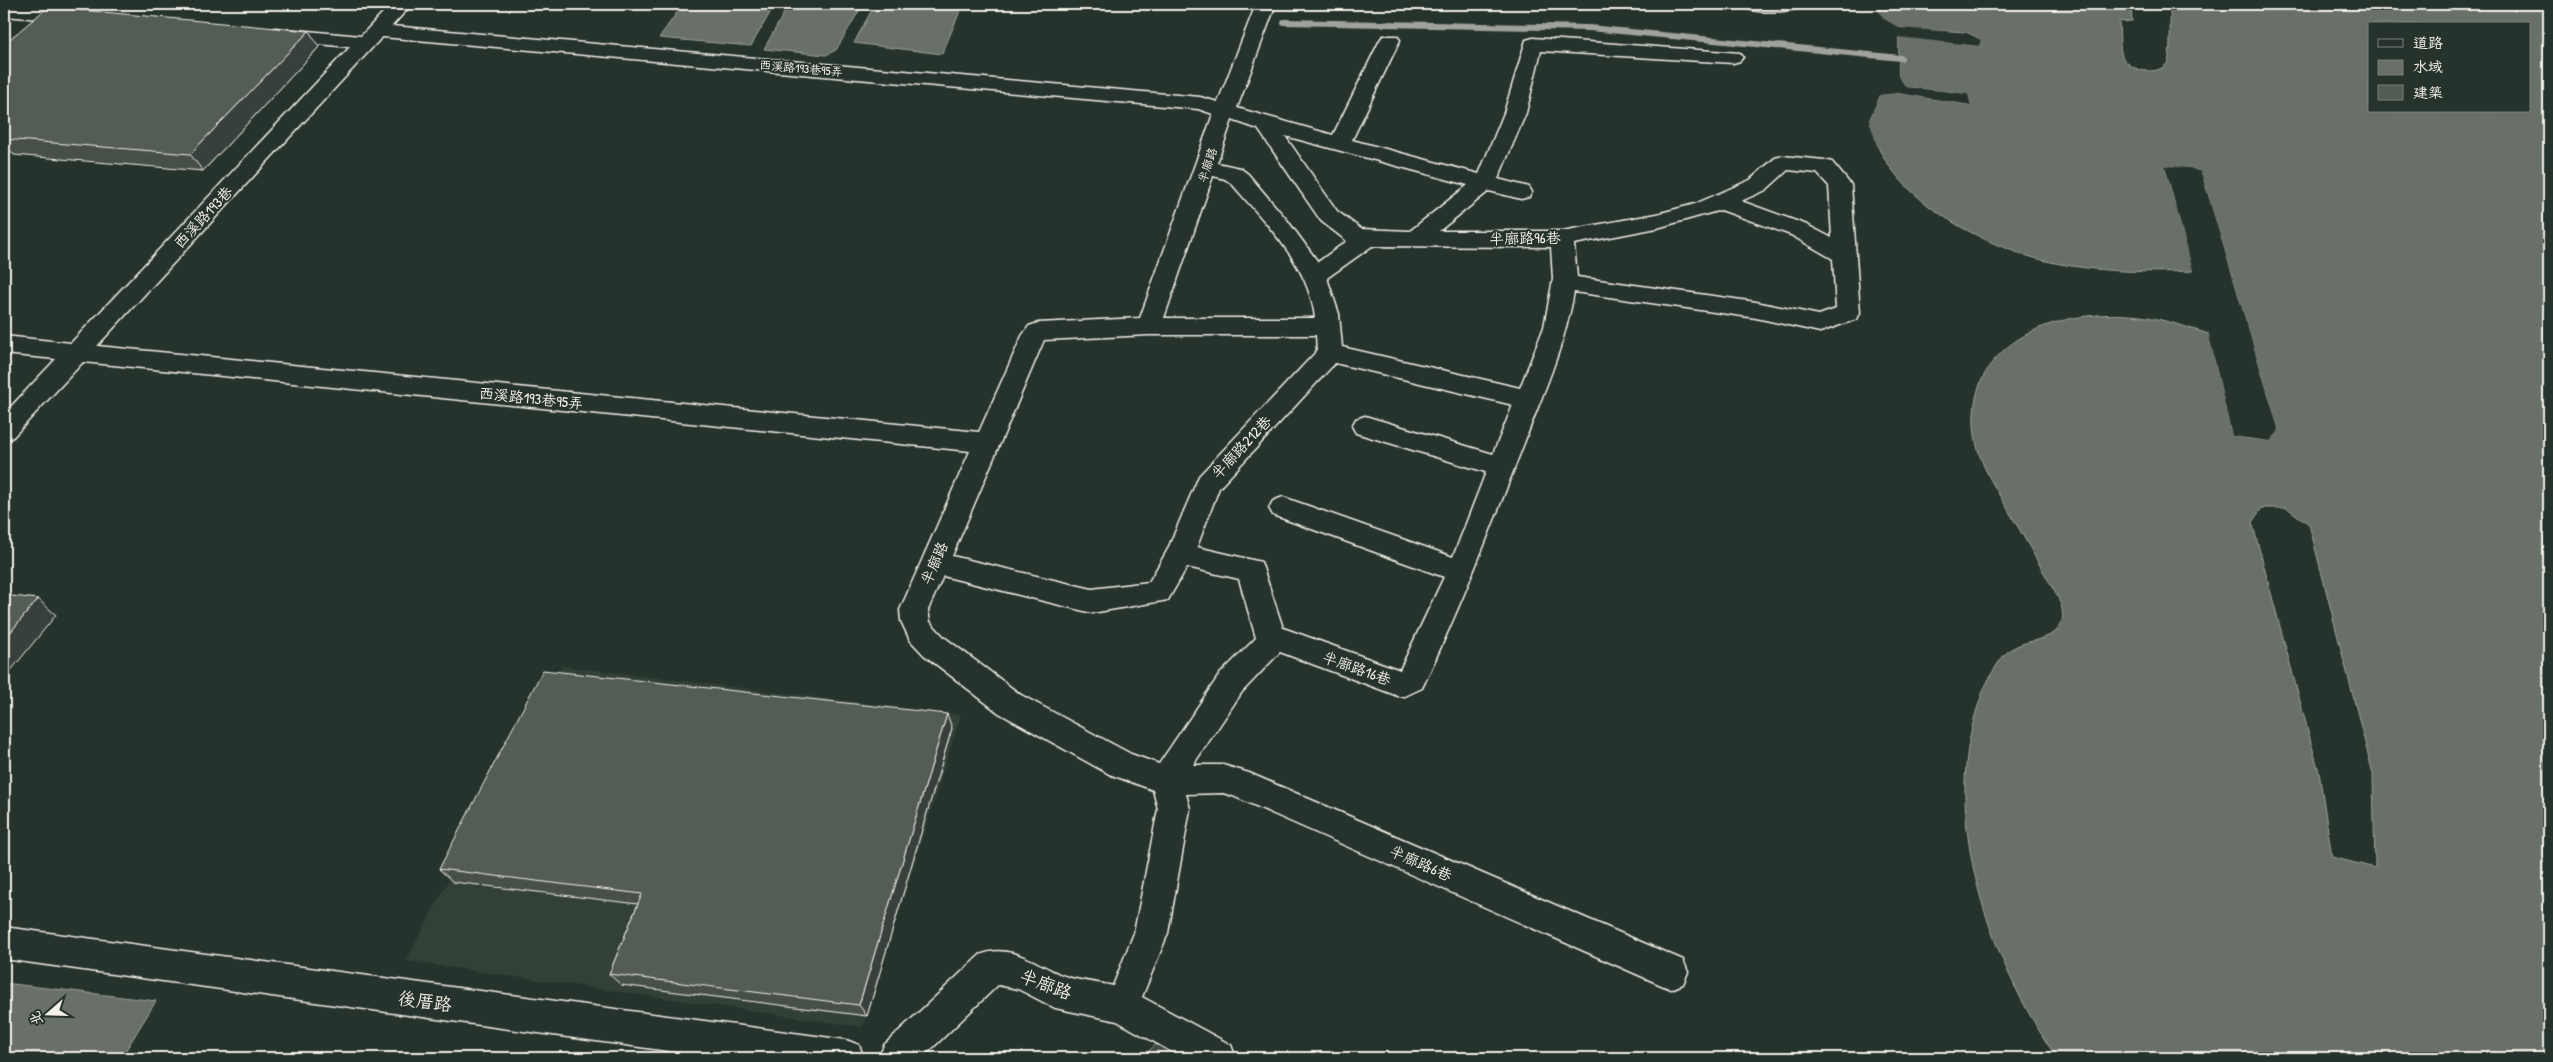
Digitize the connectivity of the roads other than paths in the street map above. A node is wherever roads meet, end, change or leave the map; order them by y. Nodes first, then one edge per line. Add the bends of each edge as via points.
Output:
1 (402, 4) edge
2 (1266, 4) edge
3 (1792, 4) edge
4 (1755, 5) dead end
5 (4, 10) edge
6 (101, 18) edge
7 (258, 32) edge
8 (371, 37) junction
9 (1390, 40) dead end
10 (1733, 57) dead end
11 (1225, 110) junction
12 (1266, 124) junction
13 (1340, 143) junction
14 (1206, 168) junction
15 (1486, 182) junction
16 (1521, 192) dead end
17 (1720, 201) junction
18 (1368, 238) junction
19 (1562, 238) junction
20 (1415, 239) junction
21 (1844, 255) junction
22 (1315, 276) junction
23 (1565, 283) junction
24 (1149, 326) junction
25 (1328, 340) junction
26 (4, 345) edge
27 (76, 352) junction
28 (1528, 399) junction
29 (1364, 426) dead end
30 (4, 430) edge
31 (987, 443) junction
32 (1502, 467) junction
33 (1283, 508) dead end
34 (1180, 554) junction
35 (934, 564) junction
36 (1461, 571) junction
37 (1272, 641) junction
38 (1166, 780) junction
39 (4, 943) edge
40 (1670, 972) dead end
41 (1122, 1005) junction
42 (846, 1058) edge
43 (896, 1058) edge
44 (1218, 1058) edge

1 - 8 street, 西溪路193巷
2 - 11 street, 半廍路
3 - 4 street
5 - 6 street
7 - 8 street, 西溪路193巷95弄
8 - 11 street, 西溪路193巷95弄 via 1200,103
8 - 27 street, 西溪路193巷
9 - 13 street
10 - 15 street via 1534,44 1515,113
11 - 12 street
11 - 14 street, 半廍路
12 - 13 street
12 - 18 street, 半廍路96巷 via 1329,216 1355,236
13 - 15 street
14 - 22 street via 1232,173 1240,178 1306,257
14 - 24 street, 半廍路
15 - 16 street
15 - 20 street
17 - 19 street, 半廍路96巷 via 1658,221
17 - 21 street via 1800,230
17 - 21 street, 半廍路96巷 via 1758,185 1783,163 1824,166 1840,185
18 - 20 street, 半廍路96巷
18 - 22 street
19 - 20 street, 半廍路96巷
19 - 23 street, 半廍路16巷
21 - 23 street via 1848,313 1820,324 1756,310
22 - 25 street via 1327,313
23 - 28 street, 半廍路16巷 via 1556,327
24 - 25 street, 半廍路
24 - 31 street, 半廍路 via 1038,332
25 - 28 street, 半廍路
25 - 34 street, 半廍路212巷 via 1208,483
26 - 27 street, 西溪路193巷95弄
27 - 30 street, 西溪路193巷
27 - 31 street, 西溪路193巷95弄
28 - 32 street, 半廍路16巷
29 - 32 street
31 - 35 street, 半廍路
32 - 36 street, 半廍路16巷
33 - 36 street
34 - 35 street, 半廍路212巷 via 1158,592 1092,601
34 - 37 street via 1251,570
35 - 38 street, 半廍路 via 914,610 920,631 934,646 1010,704 1120,764
36 - 37 street, 半廍路16巷 via 1411,679 1405,683 1282,640
37 - 38 street via 1231,683
38 - 40 street, 半廍路6巷 via 1223,779 1238,783
38 - 41 street via 1174,809 1151,933
39 - 42 street, 後厝路
41 - 43 street, 半廍路 via 1055,991 1024,973 992,967
41 - 44 street, 半廍路

